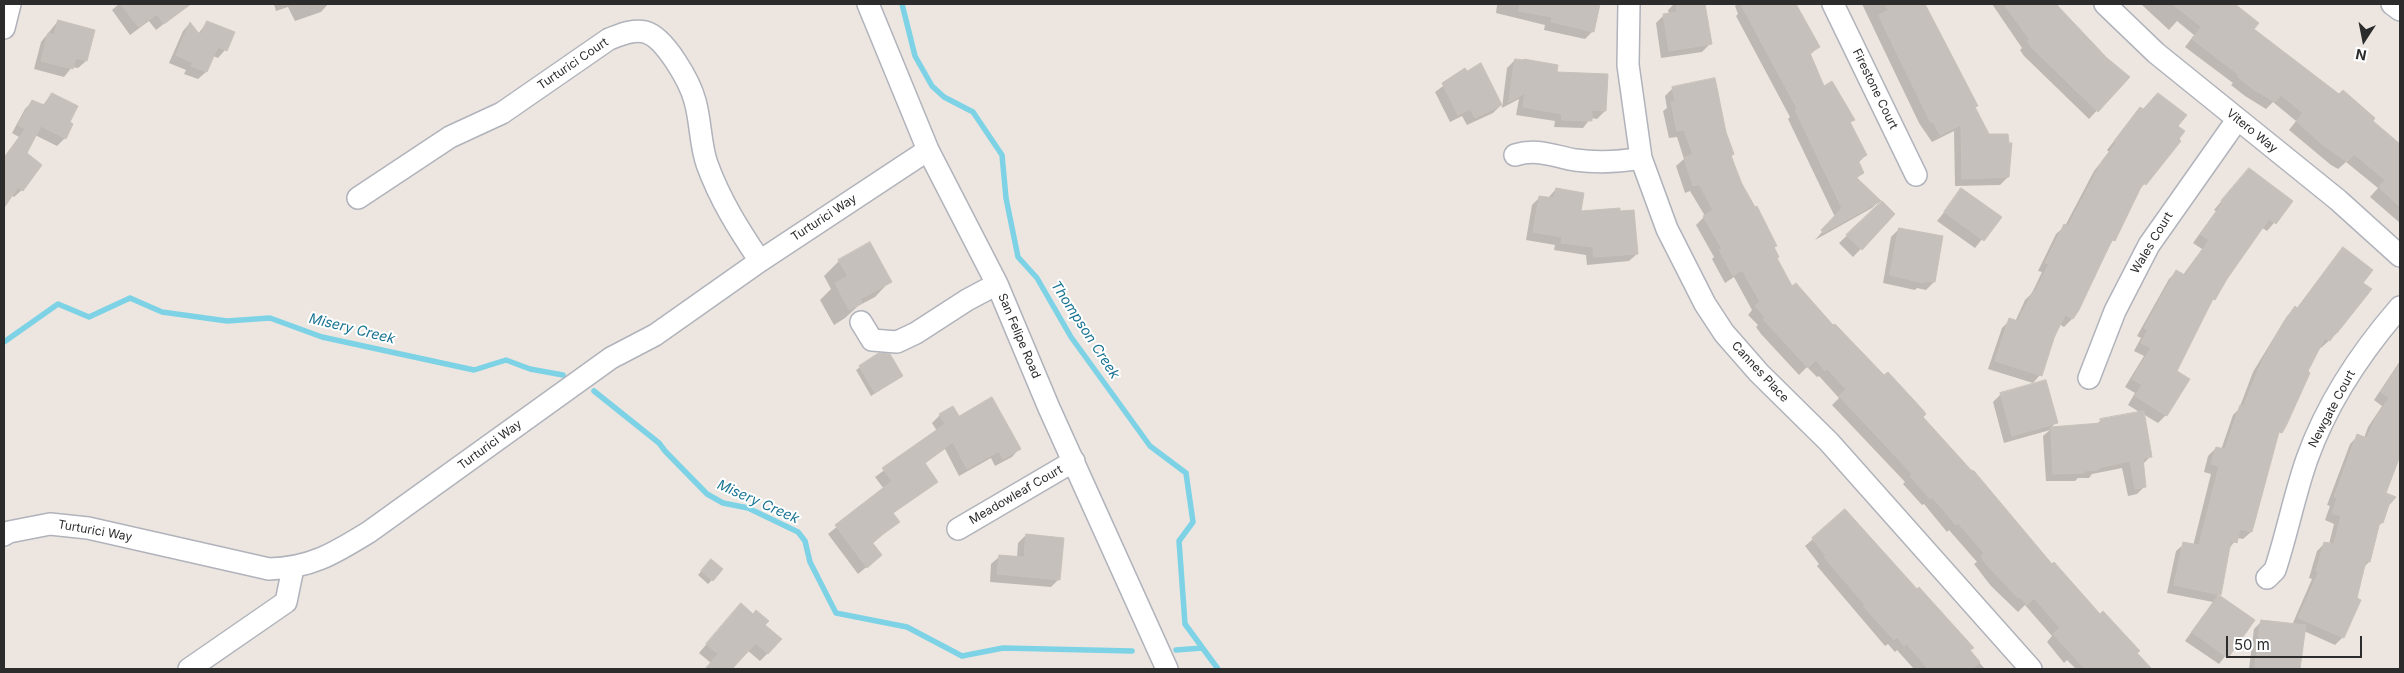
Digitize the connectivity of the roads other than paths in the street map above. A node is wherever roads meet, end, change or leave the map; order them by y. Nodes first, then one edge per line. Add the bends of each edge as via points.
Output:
1 (10, 4) edge
2 (868, 4) edge
3 (1629, 4) edge
4 (1832, 4) edge
5 (2105, 4) edge
6 (2392, 4) edge
7 (2400, 10) edge
8 (4, 28) edge
9 (2237, 120) junction
10 (928, 150) junction
11 (1515, 155) dead end
12 (1641, 158) junction
13 (1916, 175) dead end
14 (358, 198) dead end
15 (2400, 256) edge
16 (760, 261) junction
17 (997, 284) junction
18 (2400, 307) edge
19 (861, 322) dead end
20 (2089, 378) dead end
21 (1074, 461) junction
22 (958, 529) dead end
23 (4, 535) edge
24 (293, 568) junction
25 (2267, 578) dead end
26 (189, 669) edge
27 (1167, 669) edge
28 (2031, 669) edge

1 - 8 street
2 - 10 street, San Felipe Road
3 - 12 street, Cannes Place via 1628,65
4 - 13 street, Firestone Court
5 - 9 street, Vitero Way via 2156,53
6 - 7 street
9 - 15 street, Vitero Way via 2338,200
9 - 20 street, Wales Court via 2149,245 2115,311
10 - 16 street, Turturici Way
10 - 17 street, San Felipe Road
11 - 12 street via 1536,151 1573,160 1609,162
12 - 28 street, Cannes Place via 1667,229 1694,285 1720,326 1767,382 1829,442
14 - 16 street, Turturici Court via 450,138 502,113 609,39 625,32 646,32 659,41 686,79 695,100 703,148 713,179 734,222
16 - 24 street, Turturici Way via 655,335 611,358 370,532 334,553
17 - 19 street via 897,342 872,340
17 - 21 street, San Felipe Road
18 - 25 street, Newgate Court via 2364,352 2320,426 2299,482 2275,570
21 - 22 street, Meadowleaf Court
21 - 27 street, San Felipe Road
23 - 24 street, Turturici Way via 50,524 88,528 269,569
24 - 26 street via 286,602

